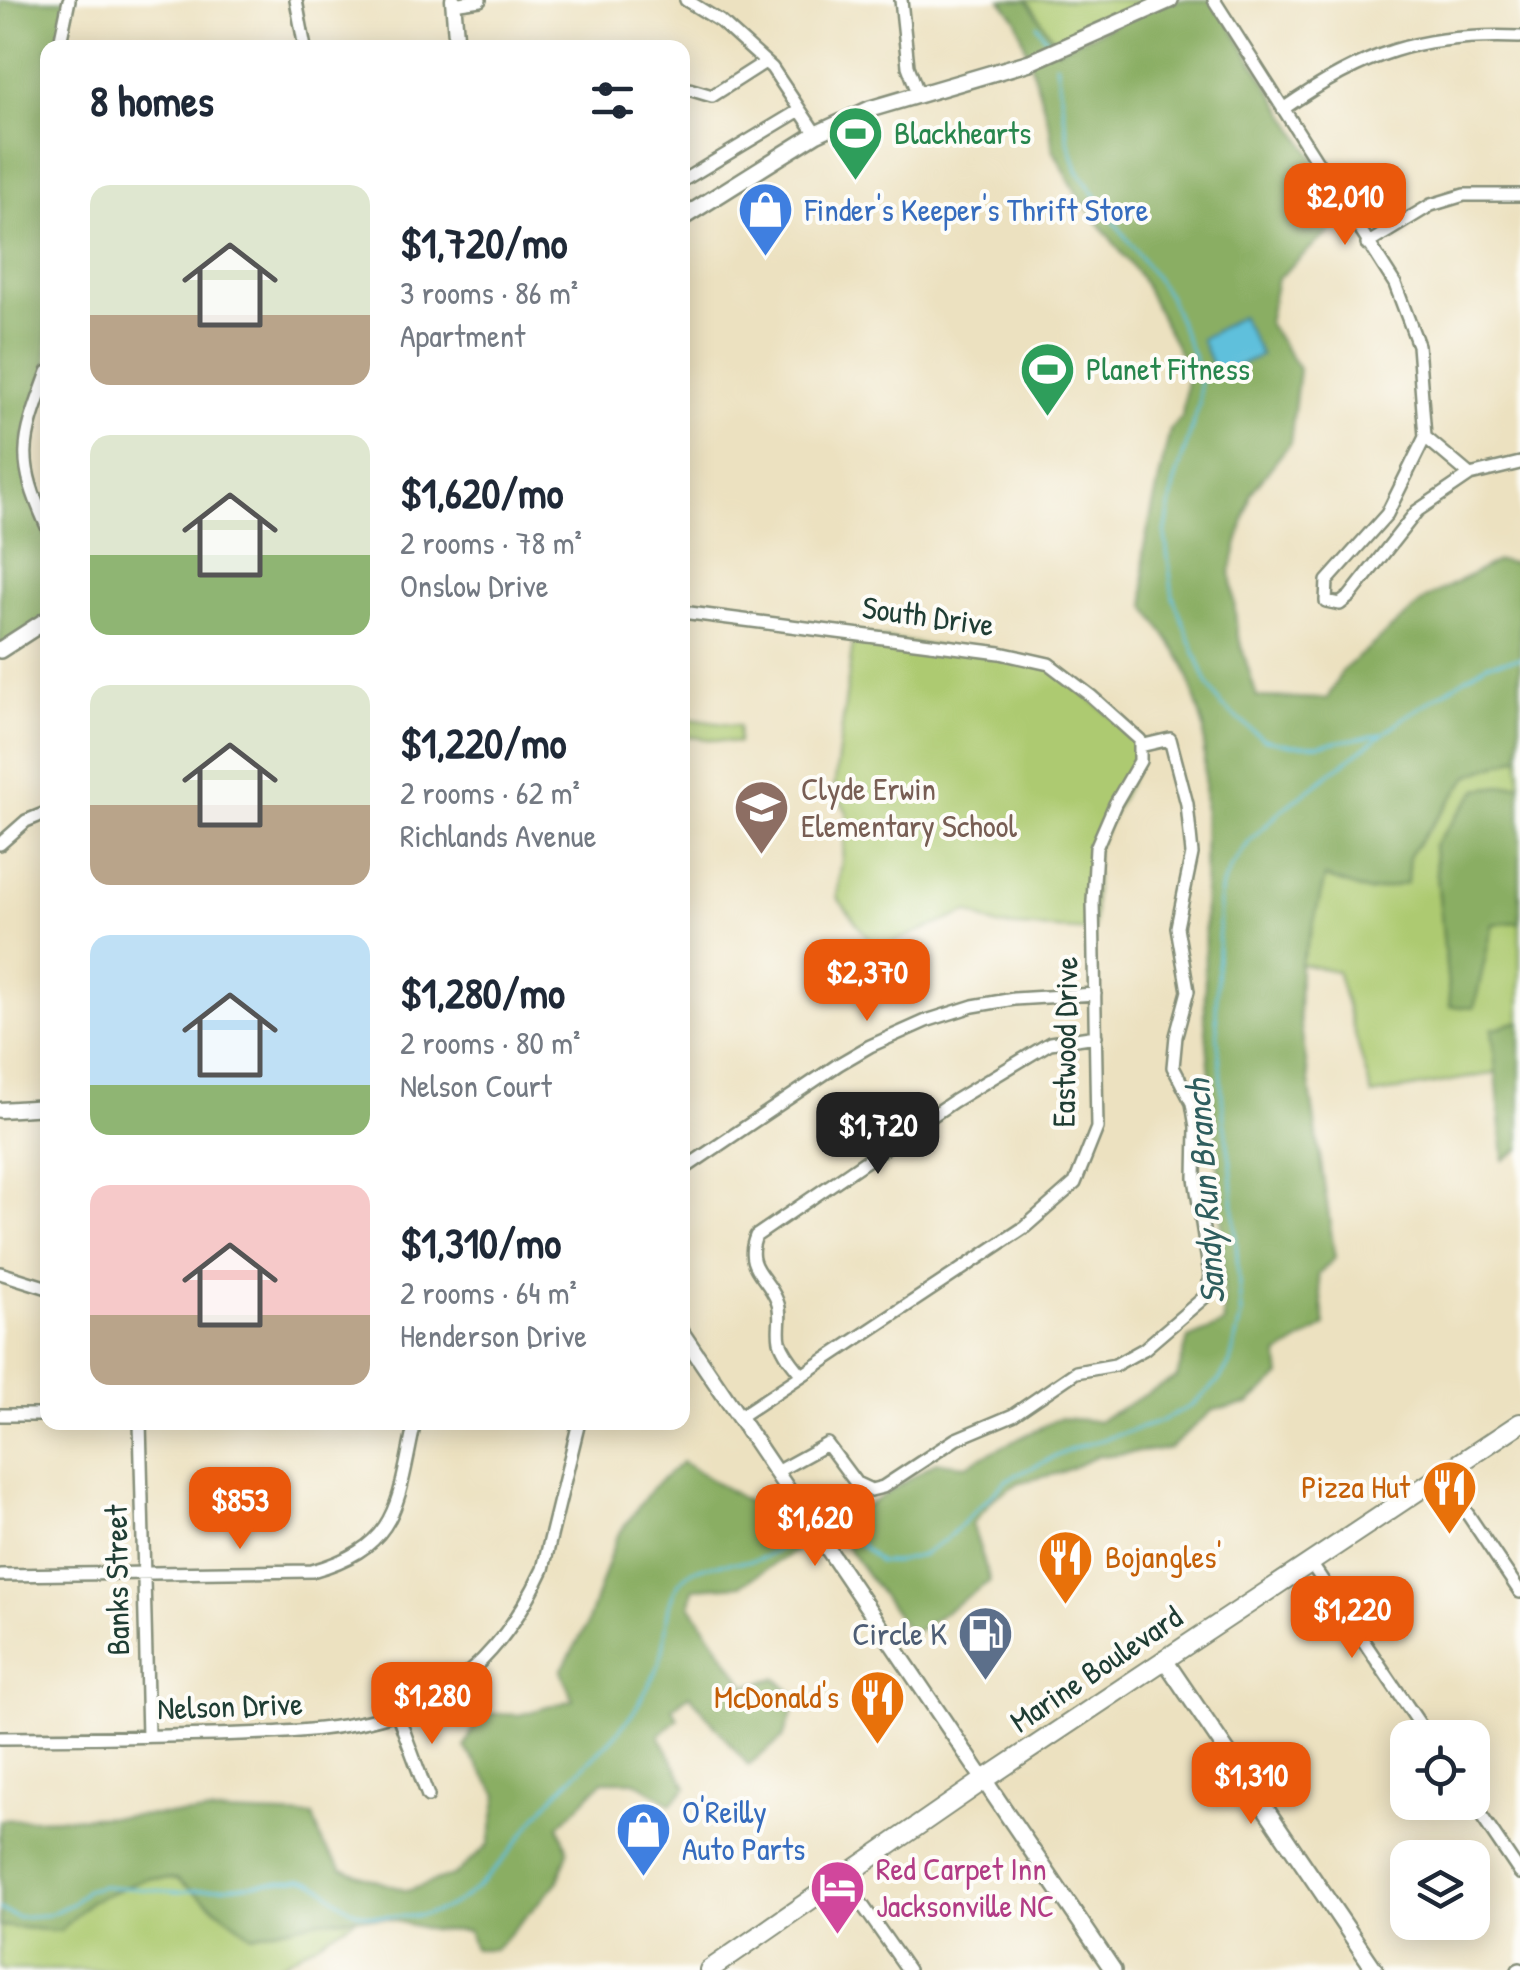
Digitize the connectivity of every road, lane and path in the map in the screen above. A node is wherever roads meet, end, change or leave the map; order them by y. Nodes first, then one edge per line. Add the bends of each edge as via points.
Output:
1 (69, 0) edge
2 (296, 0) edge
3 (480, 0) edge
4 (686, 0) edge
5 (901, 0) edge
6 (1170, 0) edge
7 (1214, 0) edge
8 (453, 2) edge
9 (1520, 37) edge
10 (61, 40) edge
11 (304, 40) edge
12 (456, 40) edge
13 (765, 62) junction
14 (690, 89) edge
15 (918, 94) junction
16 (1283, 109) junction
17 (800, 110) junction
18 (816, 134) junction
19 (690, 176) edge
20 (1520, 195) edge
21 (690, 213) edge
22 (1367, 244) junction
23 (40, 394) edge
24 (1425, 437) junction
25 (1520, 463) edge
26 (1470, 475) junction
27 (40, 510) edge
28 (690, 613) edge
29 (40, 624) edge
30 (0, 650) edge
31 (1140, 743) junction
32 (40, 815) edge
33 (0, 844) edge
34 (1095, 994) junction
35 (1096, 1036) junction
36 (40, 1108) edge
37 (0, 1110) edge
38 (690, 1165) edge
39 (0, 1273) edge
40 (40, 1286) edge
41 (690, 1345) edge
42 (802, 1375) junction
43 (40, 1414) edge
44 (0, 1415) edge
45 (739, 1417) junction
46 (1520, 1422) edge
47 (140, 1430) edge
48 (414, 1430) edge
49 (577, 1430) edge
50 (776, 1472) junction
51 (1442, 1476) junction
52 (1310, 1562) junction
53 (146, 1574) junction
54 (0, 1575) edge
55 (1520, 1592) edge
56 (1164, 1659) junction
57 (397, 1713) junction
58 (1417, 1720) edge
59 (148, 1736) junction
60 (0, 1738) edge
61 (984, 1780) junction
62 (428, 1796) dead end
63 (1484, 1820) edge
64 (1520, 1873) edge
65 (842, 1876) junction
66 (713, 1969) edge
67 (908, 1970) edge
68 (1114, 1970) edge
69 (1375, 1970) edge

1 - 10 street
2 - 11 street
3 - 8 street
4 - 13 street
5 - 15 street
6 - 15 main road via 1030,62
7 - 16 street
8 - 12 street
9 - 16 street via 1469,35 1389,50 1330,76
13 - 14 street via 712,96
13 - 17 street
15 - 18 main road
16 - 22 street
17 - 18 street
17 - 19 street
18 - 21 main road
20 - 22 street via 1464,195 1431,205
22 - 24 street via 1395,284 1418,345
23 - 27 street via 24,439
24 - 26 street
24 - 26 street via 1387,514 1328,581 1326,602 1340,604 1350,596 1416,511
25 - 26 street
28 - 31 street, South Drive via 1049,664
29 - 30 main road
31 - 34 street, Eastwood Drive via 1140,761 1096,848
31 - 50 street via 1170,739 1187,804 1192,854 1177,928 1188,991 1173,1066 1196,1127 1207,1295 1144,1349 1115,1365 1076,1372 884,1487 856,1483 826,1444
32 - 33 street
34 - 35 street, Eastwood Drive
34 - 38 street via 1014,999 926,1021 839,1064
35 - 42 street, Eastwood Drive via 1096,1128 1075,1183 1024,1227
35 - 42 street via 1050,1043 756,1236 750,1250 754,1266 776,1298 779,1337
36 - 37 street
39 - 40 street
41 - 45 street
42 - 45 street, Eastwood Drive
43 - 44 street
45 - 50 street
46 - 51 main road, Marine Boulevard
47 - 53 street, Banks Street
48 - 53 street via 393,1518 370,1547 341,1563 312,1571
49 - 57 street, Nelson Drive via 543,1568 512,1626 460,1679
50 - 61 street
51 - 52 main road, Marine Boulevard
51 - 55 street
52 - 56 main road, Marine Boulevard
52 - 58 street
53 - 54 street
53 - 59 street, Banks Street
56 - 61 main road, Marine Boulevard
56 - 69 main road
57 - 59 street, Nelson Drive via 338,1728
57 - 62 street
59 - 60 street, Nelson Drive
61 - 65 main road, Marine Boulevard
61 - 68 main road
63 - 64 street
65 - 66 main road, Marine Boulevard
65 - 67 street

